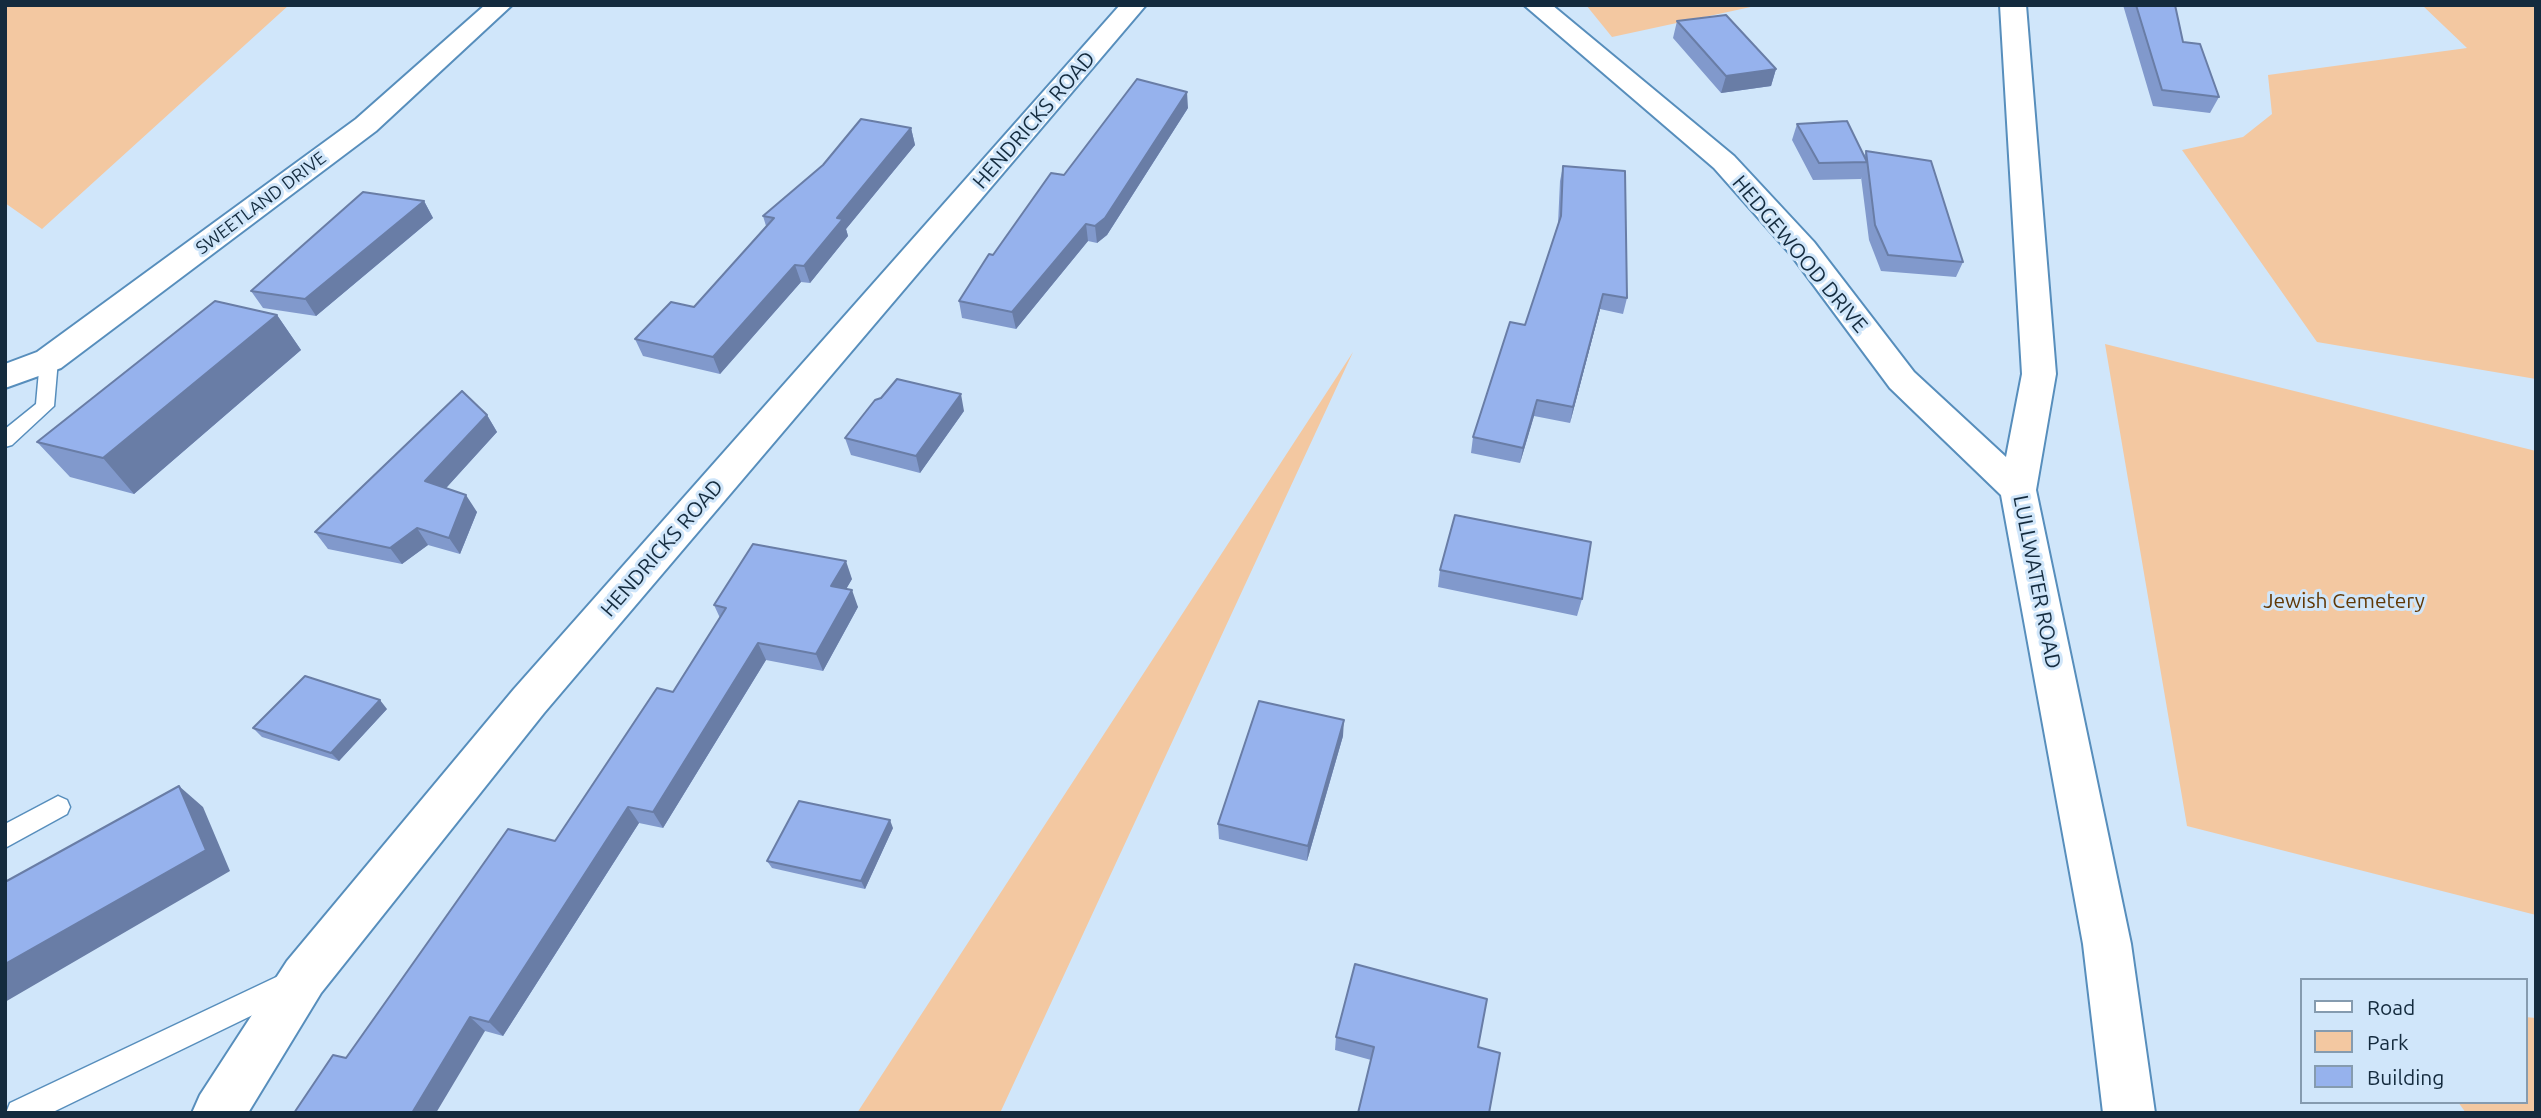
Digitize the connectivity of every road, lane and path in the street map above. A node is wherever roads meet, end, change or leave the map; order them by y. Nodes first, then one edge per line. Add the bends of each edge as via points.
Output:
1 (500, 5) edge
2 (1134, 5) edge
3 (1536, 5) edge
4 (2012, 5) edge
5 (49, 360) junction
6 (5, 377) edge
7 (5, 440) edge
8 (2018, 490) junction
9 (58, 807) dead end
10 (5, 837) edge
11 (304, 977) junction
12 (20, 1113) edge
13 (218, 1113) edge
14 (2129, 1113) edge

1 - 5 street, SWEETLAND DRIVE via 366,125
2 - 11 street, HENDRICKS ROAD via 529,701
3 - 8 street, HEDGEWOOD DRIVE via 1724,162 1803,250 1902,380
4 - 8 street, LULLWATER ROAD via 2039,374
5 - 6 street, SWEETLAND DRIVE
5 - 7 lane via 45,407
8 - 14 street, LULLWATER ROAD via 2107,944
9 - 10 lane
11 - 12 lane
11 - 13 street, HENDRICKS ROAD

